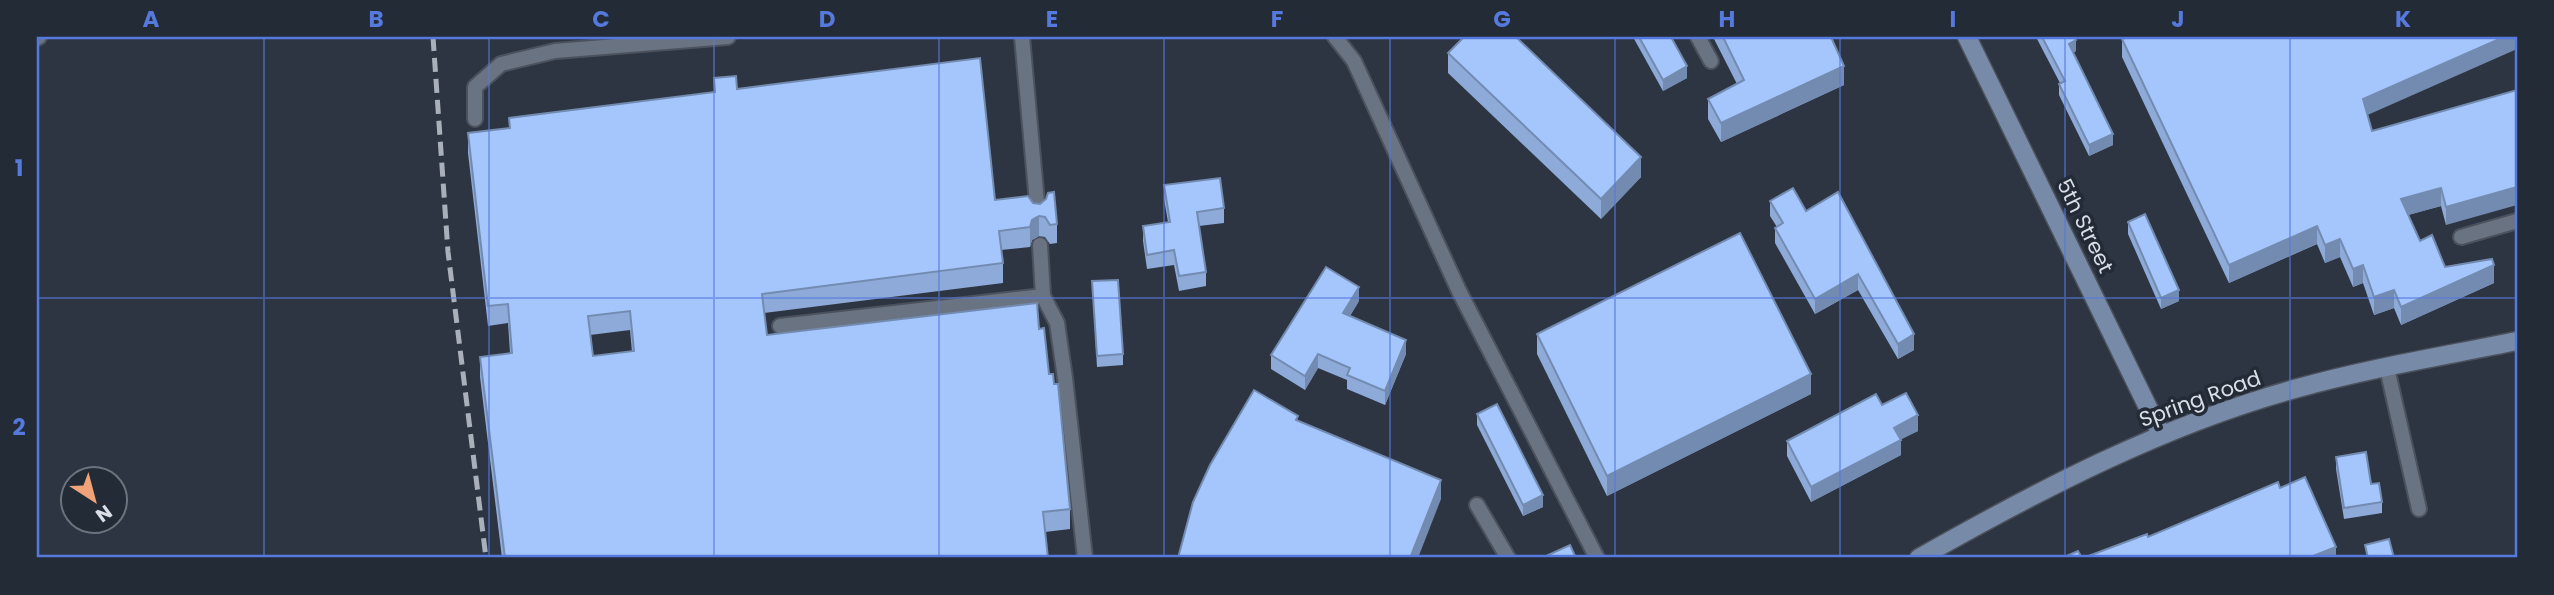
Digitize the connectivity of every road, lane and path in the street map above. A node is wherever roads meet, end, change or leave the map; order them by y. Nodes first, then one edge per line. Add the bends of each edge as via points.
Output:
1 (728, 37) edge
2 (1022, 37) edge
3 (1335, 37) edge
4 (1698, 37) edge
5 (1967, 37) edge
6 (1711, 61) dead end
7 (475, 119) dead end
8 (1038, 214) edge
9 (2517, 220) edge
10 (2461, 237) dead end
11 (1040, 245) dead end
12 (1043, 296) junction
13 (780, 326) dead end
14 (2517, 341) edge
15 (2387, 368) junction
16 (2161, 434) junction
17 (1477, 505) dead end
18 (2419, 509) dead end
19 (1085, 558) edge
20 (1508, 558) edge
21 (1597, 558) edge
22 (1920, 558) edge

1 - 7 lane via 555,51 501,64 475,87
2 - 8 lane
3 - 21 lane via 1354,61 1459,291
4 - 6 lane
5 - 16 main road, 5th Street
9 - 10 lane
11 - 12 lane
12 - 13 lane
12 - 19 lane via 1057,323
14 - 15 main road, Spring Road
15 - 16 main road, Spring Road via 2297,388
15 - 18 lane
16 - 22 main road, Spring Road
17 - 20 lane

